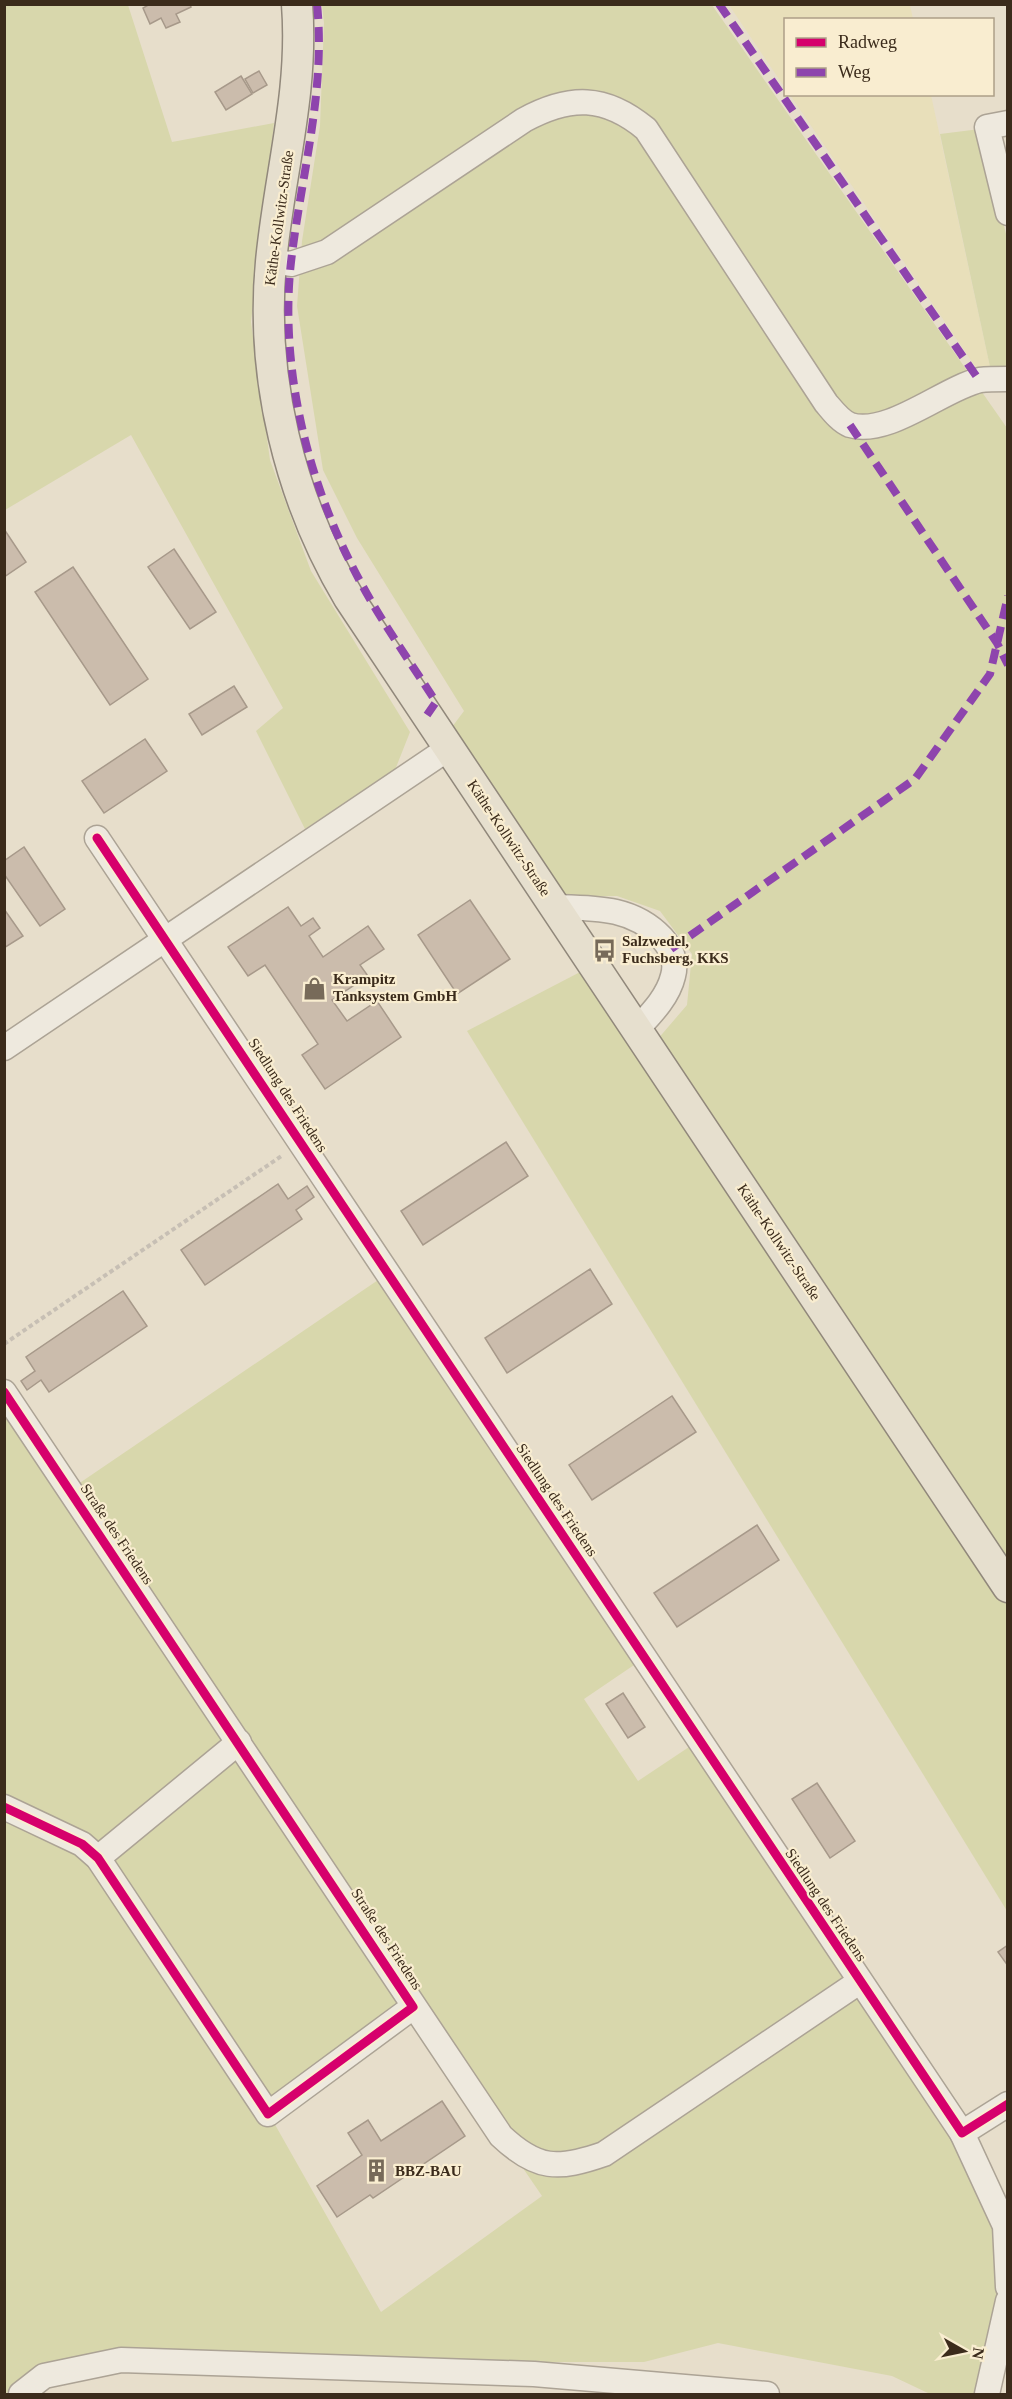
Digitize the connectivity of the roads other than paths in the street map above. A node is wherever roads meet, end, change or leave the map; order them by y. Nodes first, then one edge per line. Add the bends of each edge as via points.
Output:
1 (297, 4) edge
2 (1008, 123) edge
3 (1008, 213) edge
4 (271, 261) junction
5 (1008, 379) edge
6 (449, 748) junction
7 (97, 838) dead end
8 (555, 907) junction
9 (166, 938) junction
10 (637, 1029) junction
11 (4, 1048) edge
12 (4, 1392) edge
13 (1008, 1587) edge
14 (240, 1742) junction
15 (4, 1807) edge
16 (98, 1858) junction
17 (859, 1982) junction
18 (413, 2007) junction
19 (1008, 2104) edge
20 (962, 2133) junction
21 (1008, 2286) edge
22 (1008, 2301) edge
23 (21, 2394) edge
24 (767, 2394) edge
25 (987, 2394) edge

1 - 4 main road, Käthe-Kollwitz-Straße via 299,49 294,112
2 - 3 street via 987,128
4 - 5 street via 291,264 327,252 547,107 600,102 626,112 646,129 826,403 850,425 895,419 979,380
4 - 6 main road, Käthe-Kollwitz-Straße via 269,321 274,382 286,447 303,503 323,552 349,598
6 - 8 main road, Käthe-Kollwitz-Straße
6 - 9 street
7 - 9 street, Siedlung des Friedens
8 - 10 main road, Käthe-Kollwitz-Straße
8 - 10 street via 606,909 647,923 671,949 674,975 662,1000
9 - 11 street
9 - 17 street, Siedlung des Friedens
10 - 13 main road, Käthe-Kollwitz-Straße
12 - 14 street, Straße des Friedens
14 - 16 street
14 - 18 street, Straße des Friedens
15 - 16 street, Straße des Friedens via 82,1844
16 - 18 street, Straße des Friedens via 268,2114
17 - 18 street via 603,2154 576,2164 550,2166 532,2161 501,2136
17 - 20 street, Siedlung des Friedens
19 - 20 street
20 - 21 street, Siedlung des Friedens via 1005,2226
22 - 25 street
23 - 24 street via 44,2376 121,2360 534,2374

